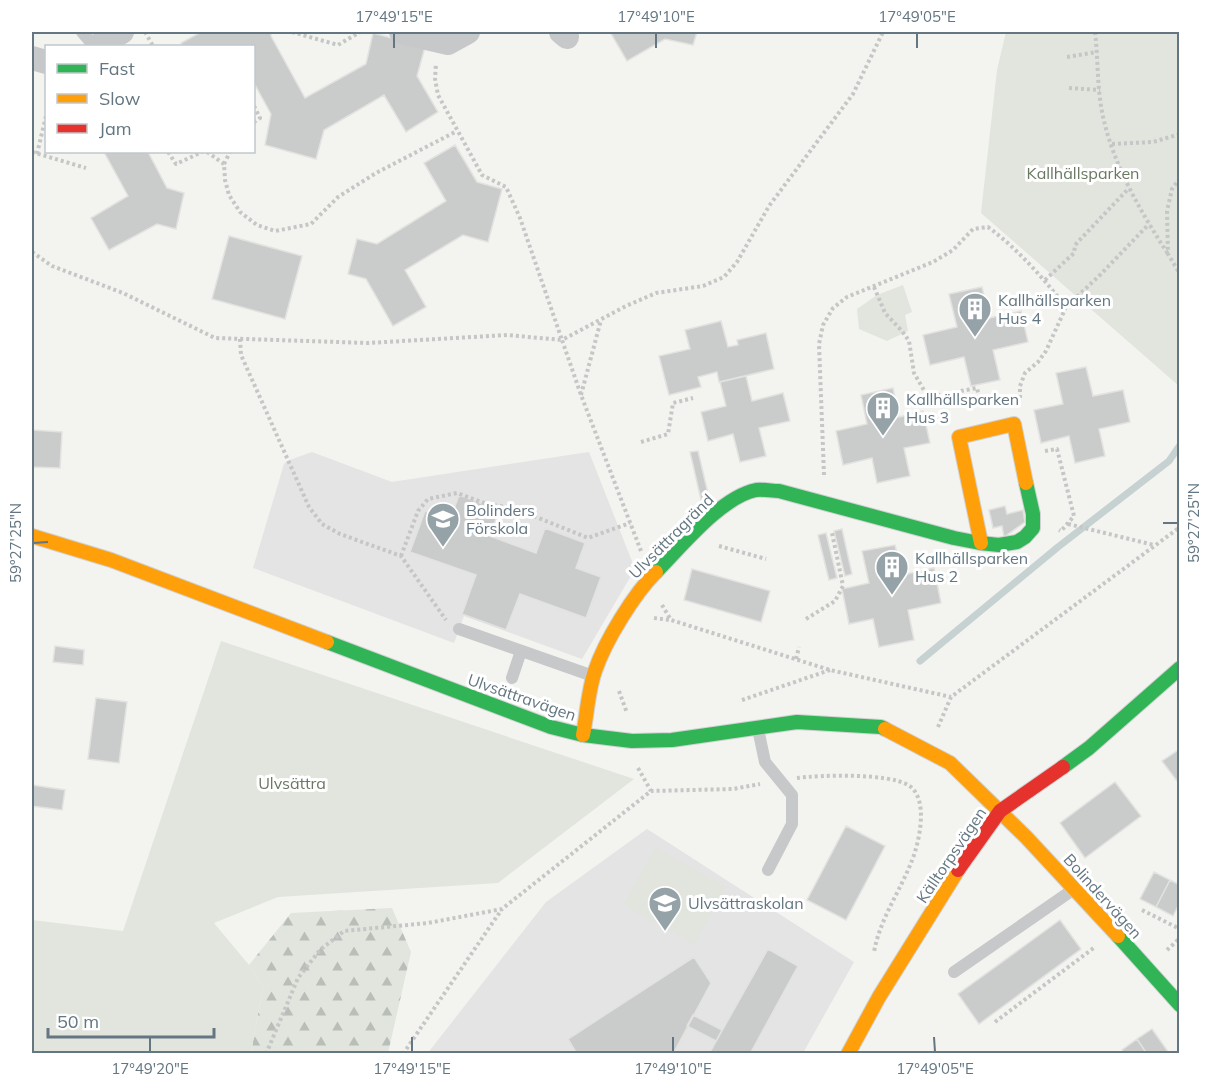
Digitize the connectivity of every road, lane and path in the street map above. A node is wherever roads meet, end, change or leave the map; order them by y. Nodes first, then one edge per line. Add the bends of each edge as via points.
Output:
1 (82, 32) edge
2 (122, 32) edge
3 (292, 32) edge
4 (360, 32) edge
5 (401, 32) edge
6 (468, 32) edge
7 (883, 32) edge
8 (1095, 32) edge
9 (436, 40) junction
10 (95, 45) edge
11 (98, 45) edge
12 (1097, 52) junction
13 (1066, 57) dead end
14 (1069, 88) dead end
15 (1100, 90) junction
16 (255, 108) edge
17 (45, 120) edge
18 (255, 121) edge
19 (457, 131) junction
20 (1179, 134) edge
21 (1112, 144) junction
22 (32, 152) edge
23 (37, 153) junction
24 (169, 153) edge
25 (200, 153) edge
26 (208, 153) edge
27 (230, 153) edge
28 (50, 154) edge
29 (224, 164) junction
30 (86, 168) dead end
31 (1179, 178) edge
32 (1129, 188) junction
33 (1149, 224) junction
34 (32, 252) edge
35 (1168, 254) junction
36 (1179, 274) edge
37 (1045, 280) junction
38 (874, 287) junction
39 (1066, 308) junction
40 (601, 320) junction
41 (240, 339) junction
42 (562, 340) junction
43 (581, 395) junction
44 (693, 398) dead end
45 (1014, 424) junction
46 (986, 430) junction
47 (641, 442) dead end
48 (825, 502) junction
49 (630, 523) junction
50 (1070, 525) dead end
51 (1179, 527) edge
52 (32, 536) edge
53 (690, 538) junction
54 (981, 543) junction
55 (1155, 545) junction
56 (401, 556) junction
57 (766, 559) dead end
58 (651, 577) junction
59 (806, 619) dead end
60 (459, 629) joint
61 (799, 648) dead end
62 (521, 651) junction
63 (796, 659) junction
64 (1179, 668) edge
65 (830, 670) junction
66 (594, 677) junction
67 (512, 678) dead end
68 (951, 697) junction
69 (734, 703) dead end
70 (588, 706) junction
71 (633, 714) dead end
72 (758, 728) junction
73 (936, 730) dead end
74 (583, 735) junction
75 (637, 766) dead end
76 (779, 780) junction
77 (651, 791) junction
78 (1000, 812) junction
79 (768, 870) dead end
80 (1075, 888) junction
81 (502, 909) junction
82 (1142, 910) dead end
83 (1179, 929) edge
84 (1115, 933) junction
85 (875, 961) dead end
86 (954, 972) dead end
87 (1179, 1005) edge
88 (994, 1022) dead end
89 (266, 1053) edge
90 (403, 1053) edge
91 (848, 1053) edge

1 - 10 lane
2 - 11 street
3 - 4 path via 338,45
5 - 9 street
6 - 9 street via 448,43
7 - 40 path via 853,94 769,206 724,277 703,286 656,293
8 - 12 path
9 - 19 path via 438,95
12 - 13 path
12 - 15 path
14 - 15 path
15 - 21 path
16 - 18 path via 260,118
17 - 23 path
19 - 29 path via 376,173 339,197 311,224 275,231 257,225 240,212 229,195
19 - 42 path via 482,175 506,187
20 - 21 path via 1153,142
21 - 32 path
22 - 23 path
23 - 28 path
24 - 25 path via 176,164
26 - 29 path
27 - 29 path
28 - 30 path
31 - 35 path via 1167,211
32 - 33 path
32 - 37 path via 1075,245 1074,253
33 - 35 path
33 - 39 path
34 - 41 path via 52,266 123,293 215,338
35 - 36 path
37 - 38 path via 1003,238 988,227 980,227 933,262
37 - 39 path
38 - 46 path via 885,313 909,341 916,381 925,392 940,395 977,388
38 - 48 path via 847,297 833,308 823,325 819,344
39 - 45 path via 1046,351 1025,373 1020,386 1022,407
40 - 42 path
40 - 43 path
41 - 42 path via 368,343 507,335
41 - 56 path via 241,355 309,507 322,524 340,534
42 - 43 path
43 - 49 path
44 - 47 path via 673,403 668,434
45 - 46 street
45 - 54 street, Ulvsättragränd via 1033,528 1023,539 1007,545
46 - 54 street via 959,437
48 - 53 street, Ulvsättragränd via 757,490 718,510
48 - 54 street, Ulvsättragränd
48 - 59 path via 843,586 835,601
49 - 56 path via 588,538 514,508 457,493 428,499 418,511
49 - 58 path
50 - 55 path
51 - 55 path
52 - 74 street, Ulvsättravägen via 111,560 551,727
53 - 57 path
53 - 58 street, Ulvsättragränd
55 - 68 path
56 - 60 path via 444,619
58 - 63 path via 671,620
58 - 66 street, Ulvsättragränd via 611,637
60 - 62 lane
61 - 63 path
62 - 66 lane
62 - 67 lane
63 - 65 path
64 - 78 street, Källtorpsvägen via 1089,748
65 - 68 path
65 - 69 path
66 - 70 street, Ulvsättragränd
68 - 73 path
70 - 71 path
70 - 74 street, Ulvsättragränd
72 - 74 street, Ulvsättravägen via 672,740 632,741
72 - 76 lane via 765,762
72 - 78 street, Ulvsättravägen via 797,722 881,727 950,763
75 - 77 path
76 - 77 path via 733,789
76 - 79 lane via 792,795 792,824
76 - 85 path via 828,775 890,779 909,785 920,801 921,832 877,932
77 - 81 path
78 - 80 street, Bolindervägen
78 - 91 street, Källtorpsvägen via 949,885
80 - 84 street, Bolindervägen
80 - 86 lane
81 - 89 path via 428,923 344,931 320,950 298,978
81 - 90 path
82 - 83 path
84 - 87 street, Bolindervägen
84 - 88 path

